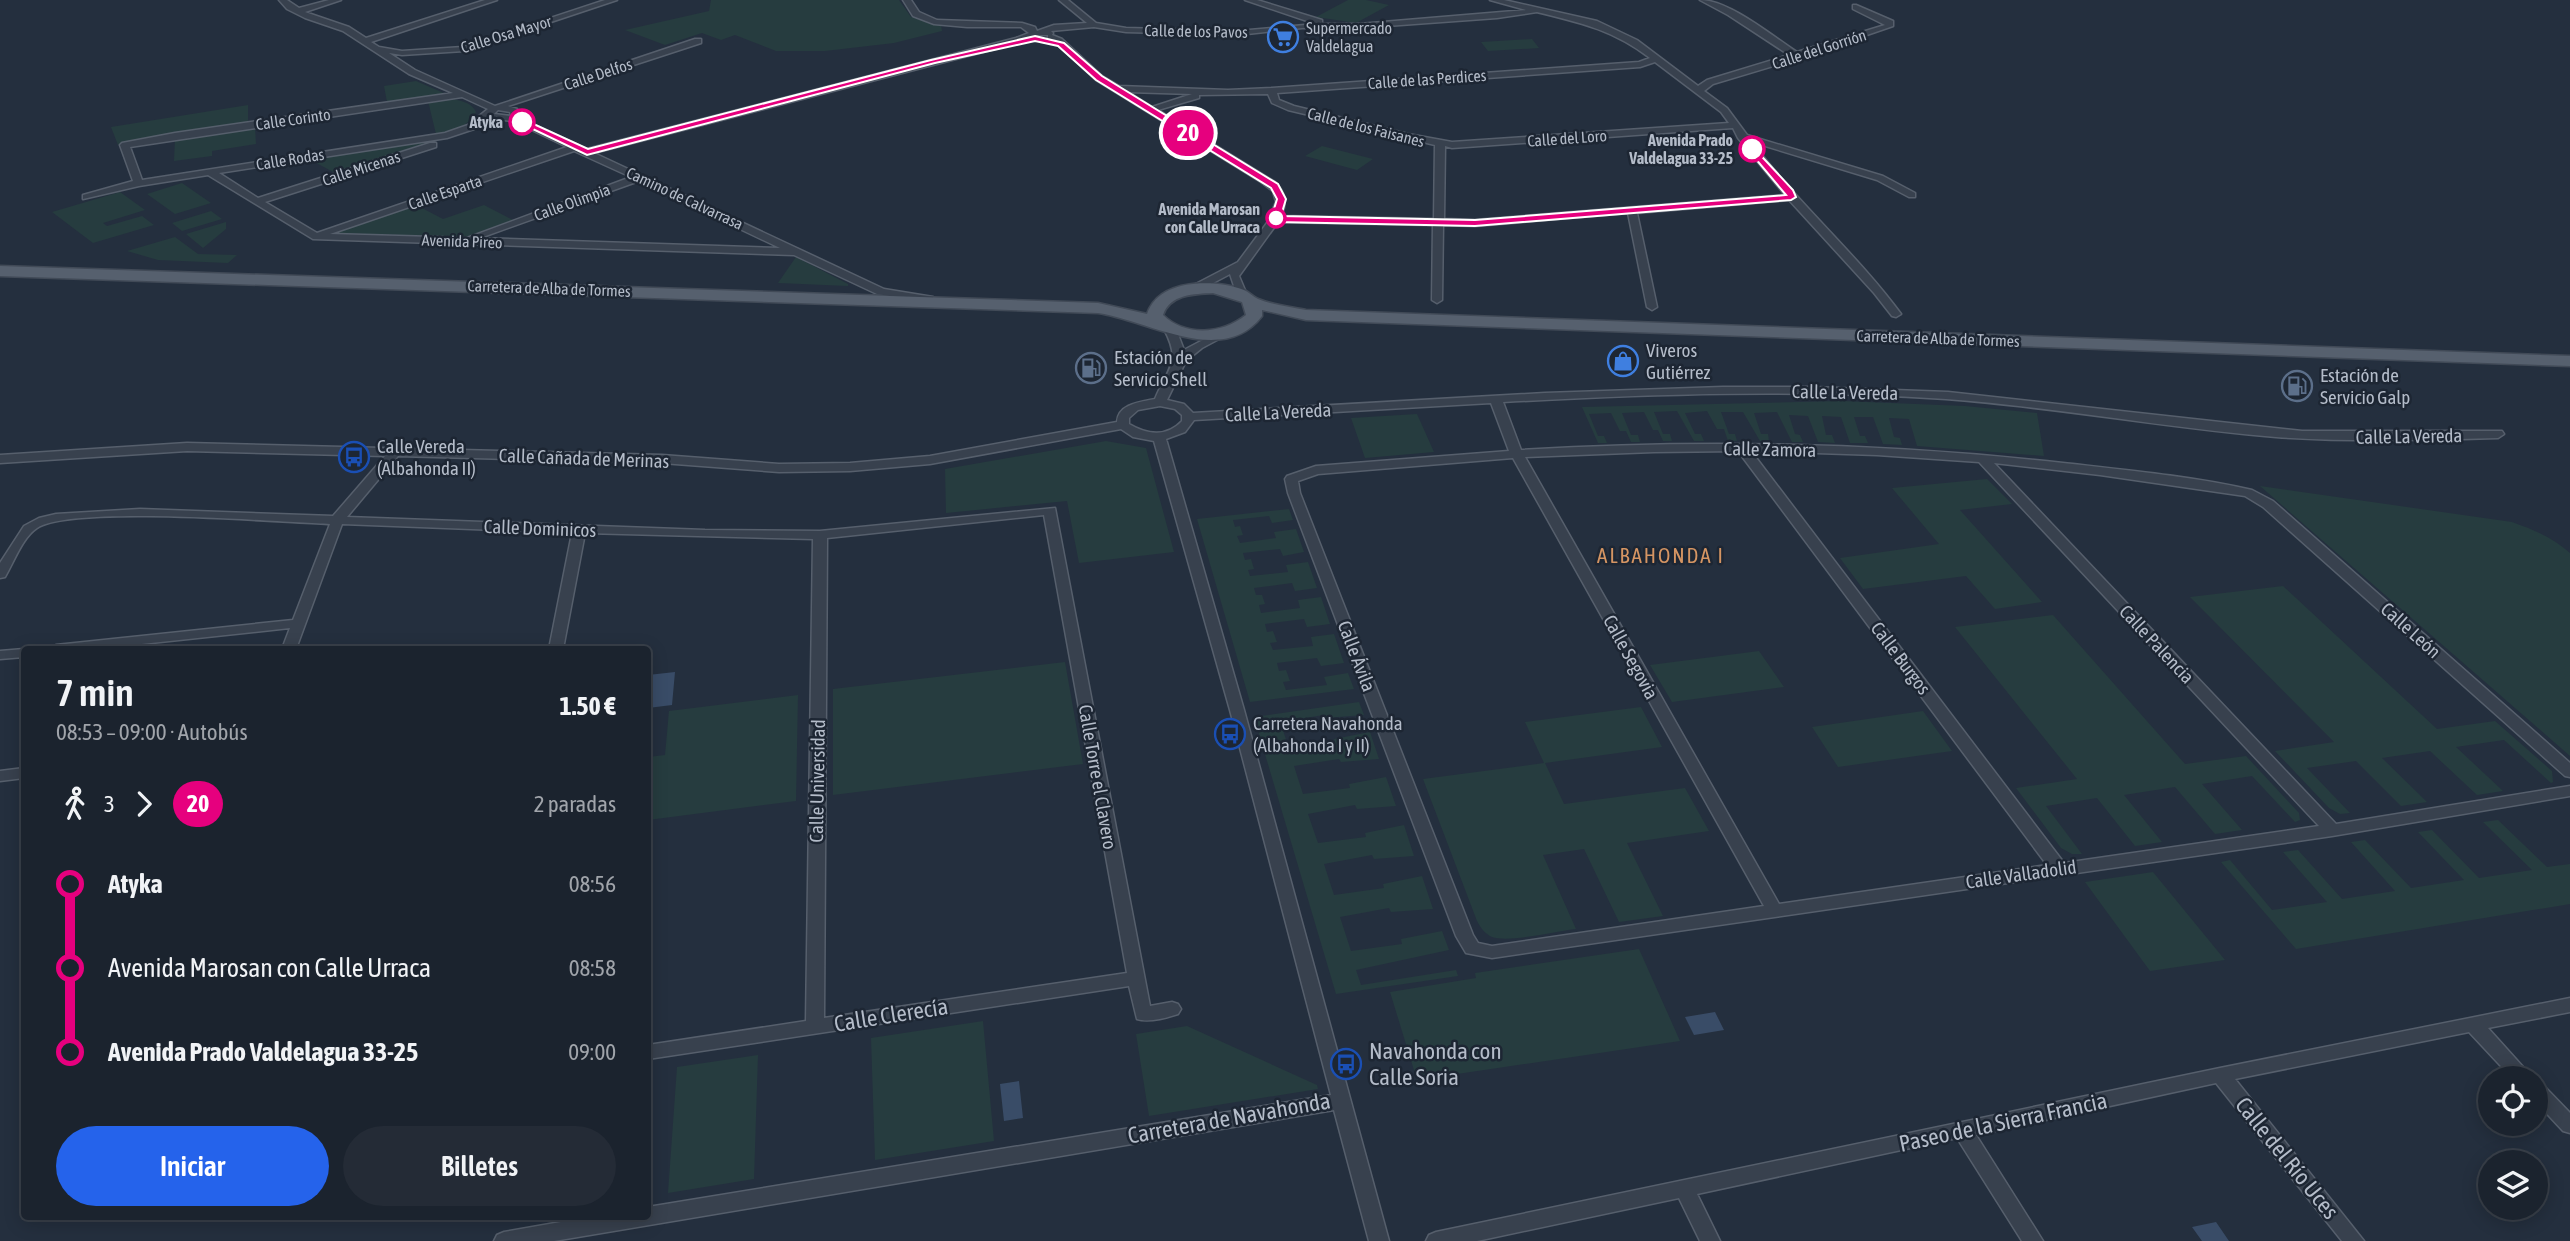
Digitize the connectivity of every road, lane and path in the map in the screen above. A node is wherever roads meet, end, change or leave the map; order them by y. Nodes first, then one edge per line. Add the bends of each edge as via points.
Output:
1 (283, 0) edge
2 (337, 0) edge
3 (493, 0) edge
4 (613, 0) edge
5 (907, 0) edge
6 (1063, 0) edge
7 (1250, 0) edge
8 (1494, 0) edge
9 (1704, 0) edge
10 (1856, 7) dead end
11 (1538, 9) junction
12 (299, 11) junction
13 (1293, 13) junction
14 (1323, 24) junction
15 (1094, 25) junction
16 (1280, 30) junction
17 (1041, 36) junction
18 (698, 41) dead end
19 (379, 45) junction
20 (1797, 56) junction
21 (1655, 59) junction
22 (1640, 64) junction
23 (1671, 69) junction
24 (1684, 79) junction
25 (1710, 82) junction
26 (1117, 89) junction
27 (1699, 90) junction
28 (1272, 91) junction
29 (460, 94) junction
30 (1185, 94) junction
31 (493, 109) junction
32 (1150, 110) junction
33 (512, 117) junction
34 (1735, 125) junction
35 (462, 134) junction
36 (1741, 136) junction
37 (1440, 144) junction
38 (576, 147) junction
39 (1791, 150) junction
40 (587, 152) junction
41 (1755, 153) junction
42 (210, 172) junction
43 (641, 177) junction
44 (138, 183) junction
45 (1912, 195) dead end
46 (86, 197) dead end
47 (1791, 197) junction
48 (258, 201) junction
49 (1632, 210) junction
50 (1276, 219) junction
51 (1440, 225) junction
52 (313, 236) junction
53 (767, 236) junction
54 (464, 241) junction
55 (733, 251) junction
56 (800, 252) junction
57 (1239, 265) junction
58 (0, 271) edge
59 (853, 279) junction
60 (1194, 289) junction
61 (839, 297) junction
62 (1246, 298) junction
63 (1163, 299) junction
64 (1437, 300) dead end
65 (944, 301) junction
66 (1652, 307) dead end
67 (1098, 308) junction
68 (1896, 314) dead end
69 (1306, 315) junction
70 (1248, 323) junction
71 (1166, 326) junction
72 (1225, 333) junction
73 (1179, 358) junction
74 (2570, 361) edge
75 (1496, 400) junction
76 (1160, 402) junction
77 (1189, 417) junction
78 (1123, 425) junction
79 (2498, 434) dead end
80 (1159, 437) junction
81 (1742, 448) junction
82 (394, 453) junction
83 (1516, 453) junction
84 (1982, 458) junction
85 (0, 459) edge
86 (1291, 479) joint
87 (2248, 493) joint
88 (1050, 512) joint
89 (338, 519) junction
90 (579, 529) junction
91 (820, 535) junction
92 (0, 574) edge
93 (300, 623) junction
94 (84, 646) edge
95 (290, 646) edge
96 (556, 646) edge
97 (21, 653) edge
98 (0, 655) edge
99 (2570, 772) edge
100 (21, 773) edge
101 (0, 776) edge
102 (2570, 791) edge
103 (2332, 830) junction
104 (2059, 869) junction
105 (1774, 910) junction
106 (1472, 948) joint
107 (1135, 978) junction
108 (2570, 1005) edge
109 (1171, 1009) dead end
110 (2474, 1026) junction
111 (815, 1027) junction
112 (651, 1052) edge
113 (2512, 1066) edge
114 (2220, 1075) junction
115 (1342, 1101) junction
116 (2548, 1102) edge
117 (2570, 1125) edge
118 (1963, 1131) junction
119 (1684, 1188) junction
120 (651, 1215) edge
121 (624, 1220) edge
122 (504, 1241) edge
123 (1378, 1241) edge
124 (1436, 1241) edge
125 (1710, 1241) edge
126 (2033, 1241) edge
127 (2354, 1241) edge

1 - 12 street
2 - 12 street
3 - 19 street
4 - 19 street, Calle Osa Mayor via 473,47
5 - 17 street via 914,12 926,18 1022,25
6 - 15 street
7 - 13 street
8 - 11 street
9 - 20 street
10 - 20 street, Calle del Gorrión via 1886,19 1889,26
11 - 14 street, Calle de los Pavos via 1505,16 1359,26
11 - 21 street via 1606,27
12 - 19 street
13 - 14 street
13 - 16 street
14 - 16 street, Calle de los Pavos
15 - 16 street, Calle de los Pavos via 1222,34
15 - 17 street, Calle de los Pavos via 1063,27
17 - 26 street via 1061,44
17 - 40 street
18 - 31 street, Calle Delfos
19 - 29 street via 395,63
20 - 25 street, Calle del Gorrión
21 - 22 street, Calle de las Perdices
21 - 23 street
22 - 23 street, Calle de las Perdices
22 - 28 street, Calle de las Perdices
23 - 24 street
24 - 25 street, Calle del Gorrión
24 - 27 street
25 - 27 street, Calle del Gorrión
26 - 30 street, Calle de las Perdices
26 - 32 street
27 - 34 street
28 - 30 street, Calle de las Perdices
28 - 37 street, Calle de los Faisanes via 1275,101 1285,106
29 - 31 street
29 - 44 street, Calle Corinto via 125,145
30 - 32 street, Calle de las Perdices
31 - 33 street, Camino de Calvarrasa via 506,107 514,111
31 - 35 street, Calle Rodas
32 - 50 street via 1274,186 1282,199
33 - 35 street, Calle Micenas
33 - 38 street, Camino de Calvarrasa
34 - 36 street
34 - 37 street, Calle del Loro
35 - 42 street, Calle Rodas
35 - 48 street, Calle Micenas
36 - 39 street
36 - 41 street
37 - 51 street, Calle de los Faisanes
38 - 40 street, Camino de Calvarrasa
38 - 52 street, Calle Esparta
39 - 41 street
39 - 45 street via 1880,178
40 - 43 street, Camino de Calvarrasa
41 - 47 street
42 - 44 street, Calle Rodas
42 - 48 street
43 - 53 street, Camino de Calvarrasa
43 - 54 street, Calle Olimpia
44 - 46 street, Calle Rodas
47 - 49 street
47 - 68 street
48 - 52 street
49 - 51 street
49 - 66 street
50 - 51 street
50 - 57 street
51 - 64 street, Calle de los Faisanes
52 - 54 street, Avenida Pireo
53 - 55 street, Avenida Pireo
53 - 56 street, Camino de Calvarrasa
54 - 55 street, Avenida Pireo
55 - 56 street, Avenida Pireo
56 - 59 street, Camino de Calvarrasa
57 - 60 street
57 - 62 street via 1234,276
58 - 61 main road, Carretera de Alba de Tormes
59 - 61 street via 855,285
59 - 65 street, Camino de Calvarrasa via 881,292
60 - 62 main road, Carretera de Alba de Tormes via 1213,288
60 - 63 main road, Carretera de Alba de Tormes
61 - 65 main road, Carretera de Alba de Tormes
62 - 69 main road, Carretera de Alba de Tormes
62 - 70 main road via 1255,309
63 - 67 main road, Carretera de Alba de Tormes
63 - 71 main road via 1155,316
65 - 67 main road, Carretera de Alba de Tormes
67 - 71 main road, Carretera de Alba de Tormes
69 - 70 main road, Carretera de Alba de Tormes
69 - 74 main road, Carretera de Alba de Tormes
70 - 72 main road, Carretera de Alba de Tormes
71 - 72 main road, Carretera de Alba de Tormes via 1203,335
71 - 73 street via 1178,345
72 - 73 street
73 - 76 street
75 - 77 street, Calle La Vereda
75 - 79 street, Calle La Vereda via 1858,392 1991,399 2272,433 2372,437
75 - 83 street, Calle Segovia
76 - 77 street via 1180,407
76 - 78 street via 1134,407 1123,417
77 - 80 street via 1182,430
78 - 80 street via 1142,436
78 - 82 street, Calle Cañada de Merinas via 930,460 850,467
80 - 115 street, Carretera de Navahonda
81 - 83 street, Calle Zamora
81 - 84 street, Calle Zamora
81 - 104 street, Calle Burgos
82 - 85 street, Calle Cañada de Merinas via 187,447
82 - 89 street
83 - 86 street, Calle Zamora via 1316,470
83 - 105 street, Calle Segovia
84 - 87 street, Calle Zamora
84 - 103 street, Calle Palencia
86 - 106 street, Calle Ávila
87 - 99 street, Calle León via 2268,504
88 - 91 street, Calle Dominicos
88 - 107 street, Calle Torre el Clavero
89 - 90 street, Calle Dominicos
89 - 92 street, Calle Dominicos via 140,513 50,519 31,526
89 - 93 street
90 - 91 street, Calle Dominicos
90 - 96 street
91 - 111 street, Calle Universidad
93 - 94 street
93 - 95 street
97 - 98 street
100 - 101 street
102 - 103 street, Calle Valladolid
103 - 104 street, Calle Valladolid
104 - 105 street, Calle Valladolid
105 - 106 street, Calle Valladolid via 1492,952
107 - 109 street, Calle Torre el Clavero via 1143,1014
107 - 111 street, Calle Clerecía
108 - 110 street, Paseo de la Sierra Francia
110 - 113 street
110 - 114 street, Paseo de la Sierra Francia
111 - 112 street, Calle Clerecía
114 - 118 street, Paseo de la Sierra Francia
114 - 127 street, Calle del Río Uces
115 - 120 street, Carretera de Navahonda
115 - 123 street
116 - 117 street
118 - 119 street, Paseo de la Sierra Francia
118 - 126 street
119 - 124 street, Paseo de la Sierra Francia
119 - 125 street
121 - 122 street, Carretera de Navahonda

